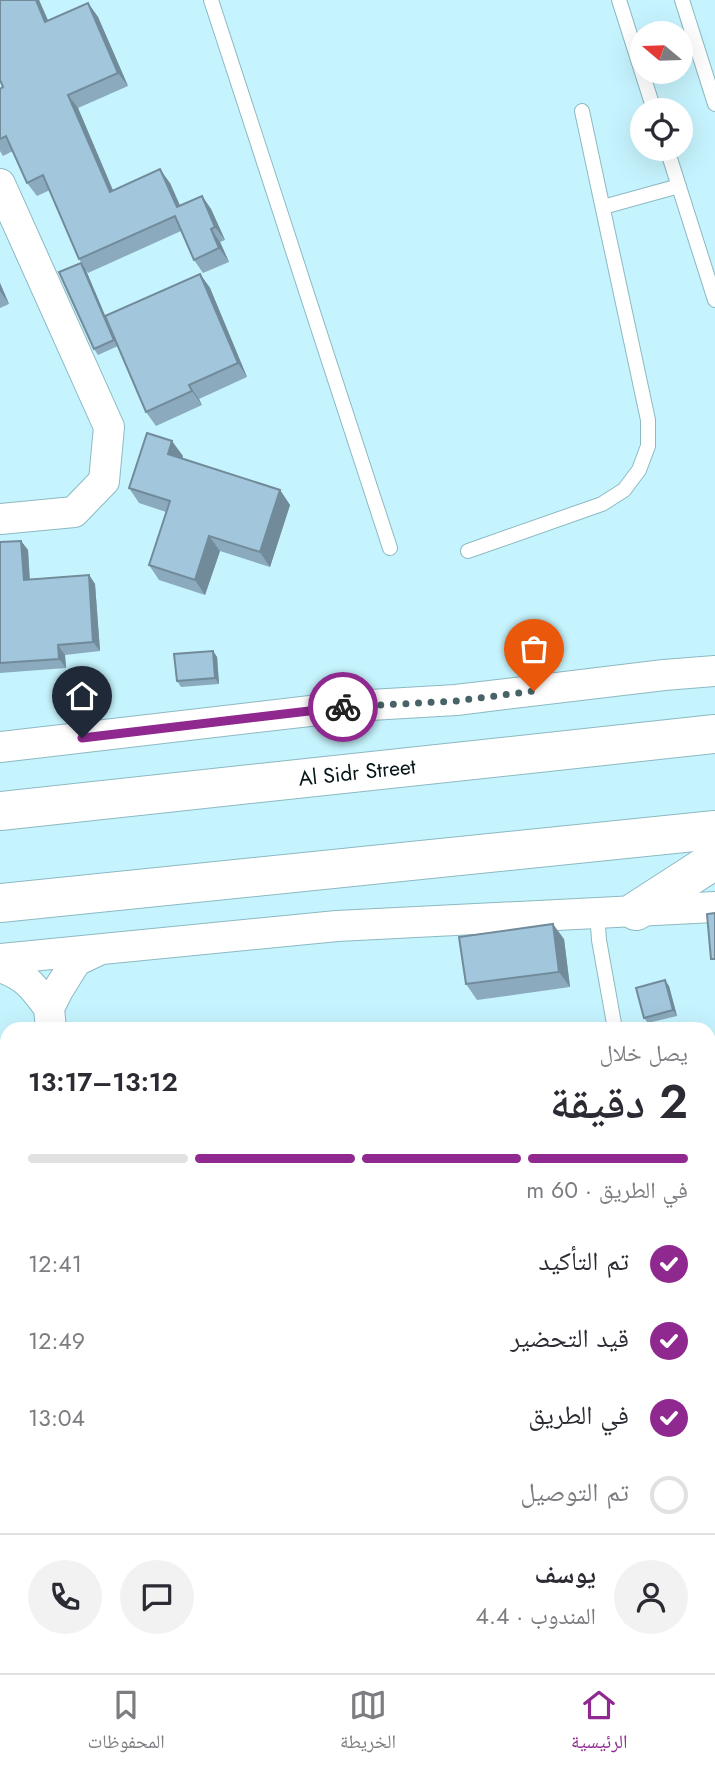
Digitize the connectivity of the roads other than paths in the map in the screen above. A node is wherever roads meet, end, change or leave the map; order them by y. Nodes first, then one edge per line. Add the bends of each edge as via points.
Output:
1 (211, 0) edge
2 (619, 0) edge
3 (682, 0) edge
4 (650, 98) edge
5 (715, 104) edge
6 (582, 111) dead end
7 (671, 161) edge
8 (0, 184) edge
9 (679, 186) junction
10 (603, 207) junction
11 (715, 300) edge
12 (0, 519) edge
13 (390, 548) dead end
14 (468, 551) dead end
15 (715, 671) edge
16 (715, 734) edge
17 (0, 747) edge
18 (0, 811) edge
19 (715, 830) edge
20 (715, 860) edge
21 (0, 904) edge
22 (715, 907) edge
23 (636, 911) junction
24 (597, 912) junction
25 (99, 950) junction
26 (0, 959) edge
27 (0, 967) edge
28 (50, 1018) edge
29 (614, 1022) edge

1 - 13 lane
2 - 4 lane
3 - 5 lane
6 - 10 lane
7 - 9 lane
8 - 12 street via 109,427 104,481 74,512
9 - 10 lane
9 - 11 lane
10 - 14 lane via 648,420 648,446 639,470 624,490 602,504
15 - 17 street
16 - 18 main road, Al Sidr Street
19 - 21 main road
20 - 23 main road
22 - 23 street
23 - 24 street
24 - 25 street via 337,926
24 - 29 lane
25 - 26 street
25 - 28 street via 76,961 58,990
27 - 28 street via 16,972 35,989

